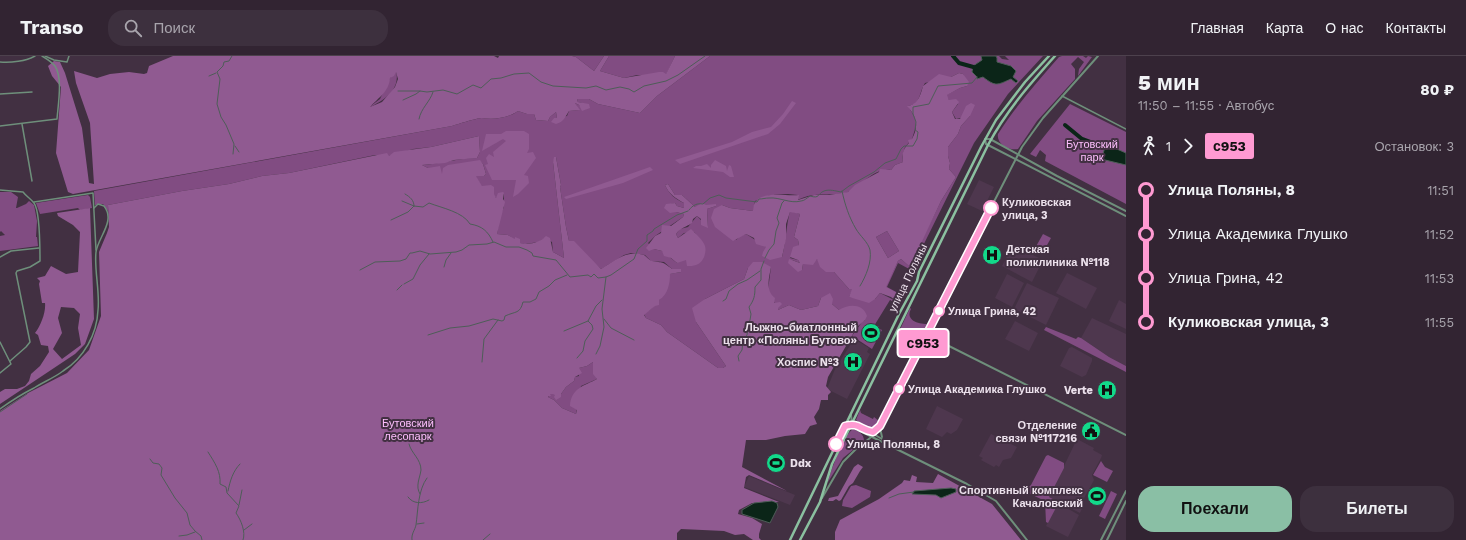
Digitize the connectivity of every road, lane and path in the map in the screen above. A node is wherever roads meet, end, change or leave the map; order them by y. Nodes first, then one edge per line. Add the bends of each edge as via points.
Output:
1 (36, 56) edge
2 (42, 56) edge
3 (45, 56) edge
4 (69, 56) edge
5 (1049, 56) edge
6 (1055, 56) edge
7 (1098, 56) edge
8 (0, 62) edge
9 (32, 92) dead end
10 (0, 94) edge
11 (1062, 96) junction
12 (22, 124) junction
13 (0, 126) edge
14 (1126, 129) edge
15 (995, 132) junction
16 (985, 139) junction
17 (990, 139) junction
18 (988, 144) junction
19 (998, 144) junction
20 (994, 148) junction
21 (985, 149) junction
22 (1018, 155) junction
23 (1015, 160) junction
24 (32, 181) dead end
25 (0, 190) edge
26 (1094, 195) junction
27 (1087, 196) junction
28 (34, 202) junction
29 (94, 208) junction
30 (1126, 211) edge
31 (1126, 216) edge
32 (40, 248) junction
33 (96, 252) junction
34 (0, 257) edge
35 (927, 335) junction
36 (0, 342) edge
37 (10, 361) junction
38 (0, 373) edge
39 (0, 409) edge
40 (851, 414) junction
41 (855, 416) junction
42 (852, 424) junction
43 (858, 425) junction
44 (845, 426) junction
45 (880, 426) junction
46 (856, 429) junction
47 (849, 430) junction
48 (869, 431) junction
49 (875, 434) junction
50 (1126, 435) edge
51 (872, 437) junction
52 (883, 439) junction
53 (896, 448) junction
54 (1126, 491) edge
55 (1126, 501) edge
56 (820, 502) junction
57 (790, 540) edge
58 (800, 540) edge
59 (1027, 540) edge
60 (1101, 540) edge
61 (1107, 540) edge

1 - 8 street
2 - 12 street via 53,64 57,71 57,119
3 - 4 street via 66,62
5 - 16 main road, улица Поляны via 1012,98
6 - 15 main road, улица Поляны via 1013,104
7 - 11 street
9 - 10 street
11 - 14 street
11 - 22 street via 1031,133
12 - 13 street
12 - 24 street
15 - 17 main road, улица Поляны
15 - 19 street via 994,138
16 - 17 street
16 - 18 street
16 - 40 main road, улица Поляны
17 - 18 main road, улица Поляны
17 - 19 street
18 - 20 street
18 - 21 main road, улица Поляны
19 - 22 street
20 - 21 street
20 - 23 street
21 - 41 main road, улица Поляны
22 - 23 street
22 - 26 street
23 - 27 street
23 - 35 street
25 - 28 street via 23,192
26 - 27 street
26 - 30 street
27 - 31 street
28 - 29 street via 93,193
28 - 32 street via 38,216
29 - 33 street
29 - 33 street via 103,205 107,217 106,227
32 - 34 street via 11,251
32 - 37 street via 40,261 16,273 30,342
33 - 39 street via 98,314 86,348 66,369
35 - 45 street
35 - 50 street
36 - 37 street
37 - 38 street via 11,364
40 - 42 street
40 - 44 main road, улица Поляны
41 - 42 main road, улица Поляны
41 - 43 street
42 - 43 street
42 - 44 street
42 - 46 street
42 - 47 main road, улица Поляны
43 - 48 street
44 - 57 main road, улица Поляны
45 - 48 street via 874,431
45 - 49 street
45 - 52 street
46 - 47 street
46 - 51 street
47 - 56 main road, улица Поляны via 829,471
48 - 49 street
48 - 51 street
49 - 51 street
49 - 52 street
51 - 53 street
51 - 56 street via 843,462
52 - 53 street
53 - 59 street via 996,501
54 - 60 street
55 - 61 street
56 - 58 main road, улица Поляны

